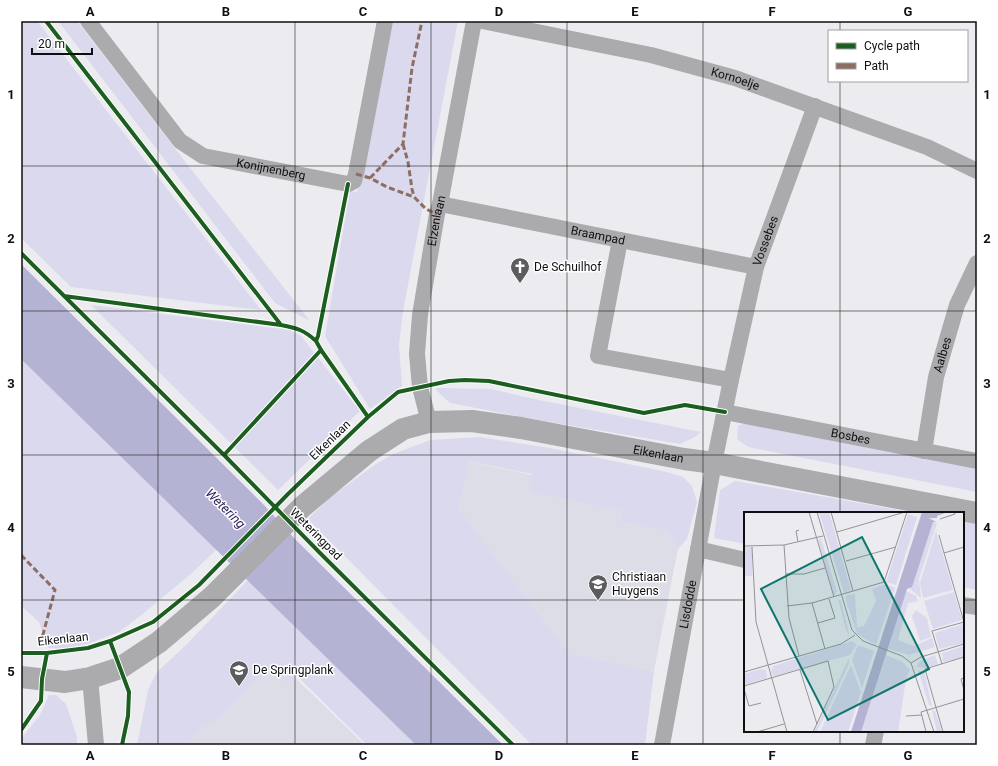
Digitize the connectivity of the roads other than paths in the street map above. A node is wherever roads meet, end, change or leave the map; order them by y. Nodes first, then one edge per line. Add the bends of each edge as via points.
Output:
1 (88, 21) edge
2 (385, 21) edge
3 (474, 21) edge
4 (482, 21) edge
5 (815, 106) junction
6 (977, 171) edge
7 (440, 204) junction
8 (620, 240) junction
9 (977, 263) edge
10 (756, 267) junction
11 (731, 380) junction
12 (725, 412) junction
13 (429, 422) junction
14 (924, 451) junction
15 (977, 461) edge
16 (714, 463) junction
17 (977, 513) edge
18 (698, 549) junction
19 (744, 560) edge
20 (964, 605) edge
21 (977, 607) edge
22 (21, 677) edge
23 (90, 678) junction
24 (876, 732) edge
25 (96, 745) edge
26 (662, 745) edge
27 (873, 745) edge

1 - 2 street, Konijnenberg via 180,141 203,156 348,184 354,181 356,174
3 - 7 street, Elzenlaan
4 - 5 street, Kornoelje via 651,55 735,78
5 - 6 street, Kornoelje via 927,147
5 - 10 street, Vossebes
7 - 8 street, Braampad
7 - 13 street, Elzenlaan via 420,315 417,354 420,387
8 - 10 street, Braampad
8 - 11 street via 598,356
9 - 14 street, Aalbes via 957,305 936,377
10 - 11 street, Vossebes
11 - 12 street, Vossebes
12 - 14 street, Bosbes
12 - 16 street, Vossebes
13 - 16 street, Eikenlaan via 472,421 521,428
13 - 23 street, Eikenlaan via 403,429 369,451 302,507 212,597 159,642 120,668
14 - 15 street, Bosbes
16 - 17 street, Eikenlaan
16 - 18 street, Lisdodde
18 - 19 street
18 - 26 street, Lisdodde
20 - 21 street
22 - 23 street, Eikenlaan via 65,682
23 - 25 street
24 - 27 street

